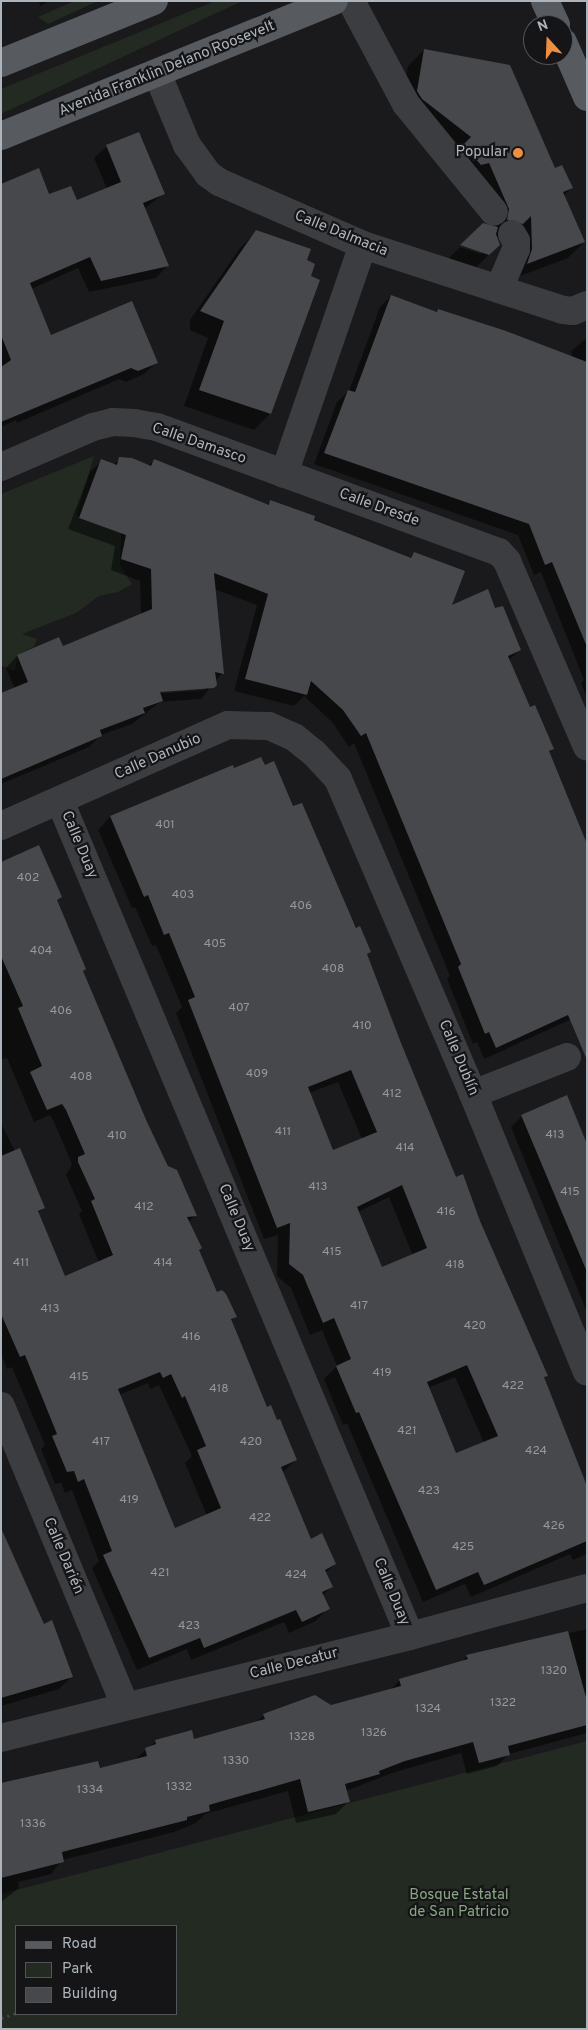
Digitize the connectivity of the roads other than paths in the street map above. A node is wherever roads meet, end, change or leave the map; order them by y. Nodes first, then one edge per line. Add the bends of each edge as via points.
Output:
1 (154, 1) edge
2 (334, 1) edge
3 (351, 1) edge
4 (545, 1) edge
5 (551, 15) edge
6 (1, 63) edge
7 (573, 65) edge
8 (157, 73) junction
9 (587, 97) edge
10 (1, 136) edge
11 (494, 212) dead end
12 (512, 234) dead end
13 (363, 245) junction
14 (499, 289) junction
15 (587, 305) edge
16 (1, 467) edge
17 (284, 474) junction
18 (587, 747) edge
19 (314, 753) joint
20 (60, 801) junction
21 (1, 826) edge
22 (567, 1057) dead end
23 (473, 1094) junction
24 (587, 1372) edge
25 (1, 1406) edge
26 (587, 1588) edge
27 (410, 1636) junction
28 (125, 1706) junction
29 (1, 1738) edge

1 - 6 main road
2 - 8 main road, Avenida Franklin Delano Roosevelt
3 - 11 street via 406,104
4 - 5 main road
7 - 9 main road
8 - 10 main road, Avenida Franklin Delano Roosevelt
8 - 13 street, Calle Dalmacia via 187,145 208,174 219,182
12 - 14 street via 516,249
13 - 14 street, Calle Dalmacia
13 - 17 street
14 - 15 street, Calle Dalmacia via 563,310 573,311
16 - 17 street, Calle Damasco via 113,422 157,427
17 - 18 street, Calle Dresde via 499,552 507,561
19 - 20 street, Calle Danubio via 294,737 269,726 228,726
19 - 23 street, Calle Dublín via 338,779
20 - 21 street, Calle Danubio
20 - 27 street, Calle Duay
22 - 23 street
23 - 24 street, Calle Dublín
25 - 28 street, Calle Darién
26 - 27 street, Calle Decatur
27 - 28 street, Calle Decatur
28 - 29 street, Calle Decatur

